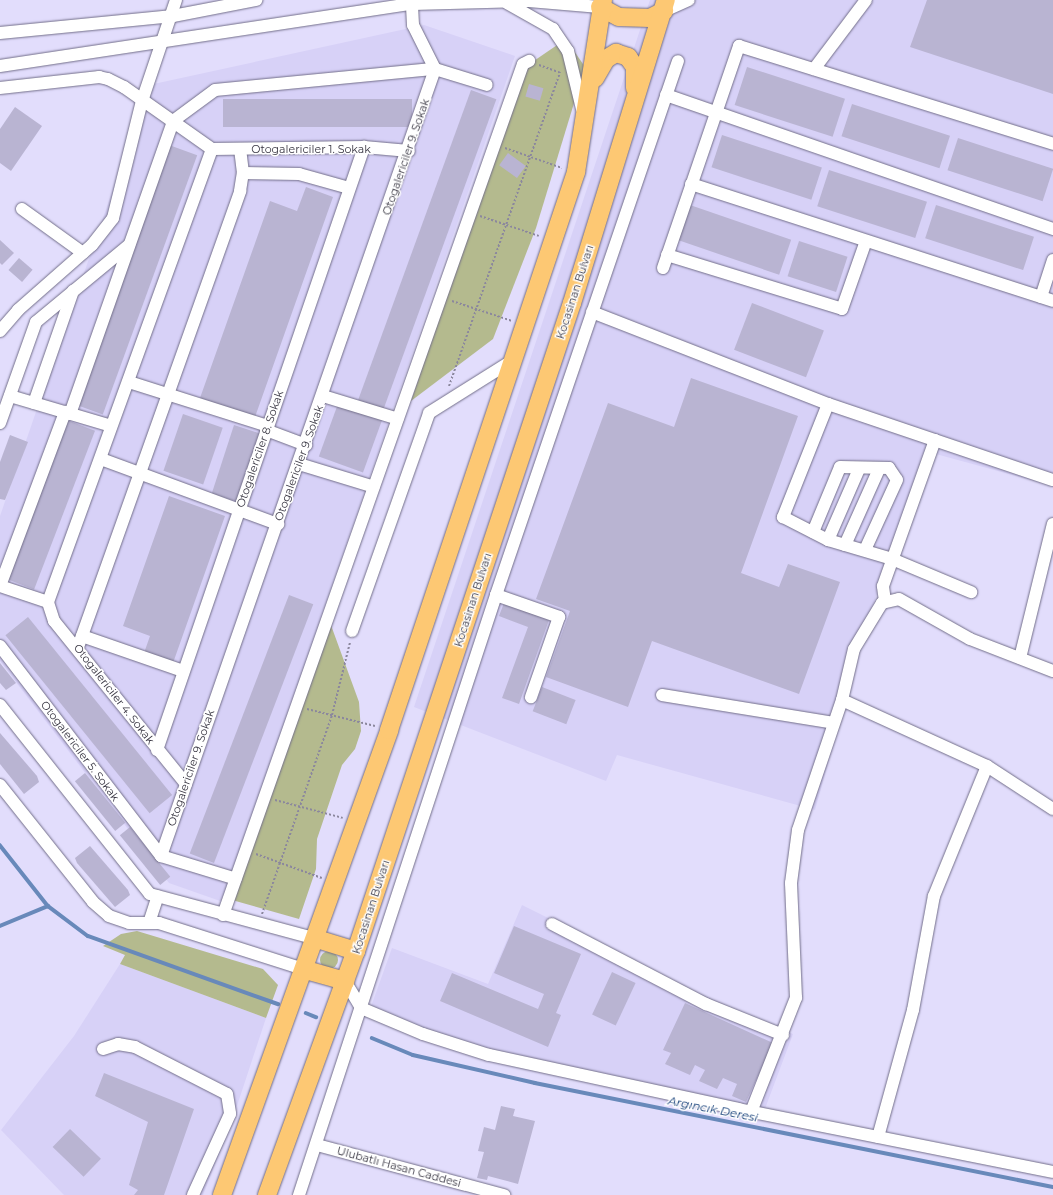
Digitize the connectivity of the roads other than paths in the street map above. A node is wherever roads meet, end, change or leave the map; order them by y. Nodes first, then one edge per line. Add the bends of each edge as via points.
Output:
1 (176, 0) edge
2 (256, 0) edge
3 (690, 0) edge
4 (866, 0) edge
5 (504, 1) junction
6 (534, 1) edge
7 (412, 4) junction
8 (602, 4) edge
9 (665, 5) edge
10 (173, 16) junction
11 (0, 33) edge
12 (162, 44) junction
13 (529, 61) dead end
14 (678, 61) dead end
15 (0, 66) edge
16 (435, 69) junction
17 (814, 70) junction
18 (592, 84) junction
19 (487, 85) dead end
20 (0, 88) edge
21 (666, 95) junction
22 (142, 101) junction
23 (635, 103) junction
24 (717, 111) junction
25 (173, 121) junction
26 (585, 122) junction
27 (1053, 144) edge
28 (364, 147) junction
29 (212, 149) junction
30 (240, 149) junction
31 (409, 151) junction
32 (242, 173) junction
33 (692, 184) junction
34 (349, 188) junction
35 (22, 209) dead end
36 (1053, 229) edge
37 (866, 241) junction
38 (130, 244) junction
39 (83, 253) junction
40 (667, 255) junction
41 (1053, 260) edge
42 (663, 268) dead end
43 (73, 291) junction
44 (1047, 299) edge
45 (18, 310) junction
46 (592, 312) junction
47 (0, 321) edge
48 (0, 331) edge
49 (513, 360) junction
50 (129, 382) junction
51 (168, 394) junction
52 (10, 396) junction
53 (323, 396) junction
54 (34, 403) junction
55 (828, 404) junction
56 (67, 413) junction
57 (398, 419) junction
58 (0, 423) edge
59 (111, 426) junction
60 (267, 428) junction
61 (936, 440) junction
62 (306, 445) junction
63 (101, 459) junction
64 (299, 464) junction
65 (859, 469) junction
66 (878, 469) junction
67 (140, 473) junction
68 (1053, 480) edge
69 (374, 487) junction
70 (238, 512) junction
71 (278, 524) junction
72 (1053, 524) edge
73 (813, 532) junction
74 (828, 540) junction
75 (844, 545) junction
76 (865, 550) junction
77 (892, 559) junction
78 (971, 592) dead end
79 (496, 595) junction
80 (885, 601) junction
81 (48, 602) junction
82 (352, 631) road end
83 (80, 641) junction
84 (0, 646) edge
85 (1020, 658) junction
86 (183, 671) junction
87 (1053, 671) edge
88 (662, 696) dead end
89 (531, 697) dead end
90 (842, 700) junction
91 (0, 705) edge
92 (834, 723) junction
93 (157, 750) junction
94 (987, 766) junction
95 (186, 784) junction
96 (0, 785) edge
97 (1034, 797) junction
98 (1053, 801) edge
99 (1053, 809) edge
100 (161, 856) junction
101 (236, 879) junction
102 (158, 896) junction
103 (223, 915) junction
104 (149, 923) junction
105 (552, 924) dead end
106 (317, 939) junction
107 (356, 951) junction
108 (306, 970) junction
109 (345, 982) junction
110 (361, 1008) junction
111 (783, 1035) junction
112 (103, 1049) dead end
113 (751, 1112) junction
114 (223, 1129) junction
115 (246, 1131) junction
116 (878, 1137) junction
117 (317, 1145) junction
118 (1053, 1172) edge
119 (193, 1195) edge
120 (222, 1195) edge
121 (266, 1195) edge
122 (299, 1195) edge
123 (504, 1195) edge

1 - 10 street
2 - 10 street
3 - 9 street
4 - 17 street
5 - 6 street
5 - 7 street
5 - 26 street via 543,21 568,51
6 - 8 street
7 - 12 street
7 - 16 street via 413,25
8 - 9 highway via 620,17 650,18
8 - 18 highway
9 - 23 highway, Kocasinan Bulvarı
10 - 11 street
10 - 12 street
12 - 15 street via 60,54
12 - 22 street
13 - 57 street via 523,64
14 - 21 street
16 - 19 street
16 - 25 street via 215,90
16 - 31 street, Otogalericiler 9. Sokak
17 - 24 street via 739,46
17 - 27 street
18 - 23 highway via 606,59 616,53 628,57 635,67
18 - 26 highway
20 - 22 street via 99,77 124,87
21 - 24 street
21 - 46 street
22 - 25 street
22 - 39 street via 114,218
23 - 107 highway, Kocasinan Bulvarı via 572,303
24 - 33 street
24 - 36 street
25 - 29 street
25 - 38 street
26 - 49 highway via 576,172
28 - 30 street, Otogalericiler 1. Sokak
28 - 31 street, Otogalericiler 1. Sokak
28 - 34 street, Otogalericiler 8. Sokak
29 - 30 street, Otogalericiler 1. Sokak
29 - 50 street
30 - 32 street
31 - 53 street, Otogalericiler 9. Sokak
32 - 34 street via 299,174
32 - 51 street via 240,191
33 - 37 street
33 - 40 street
34 - 60 street, Otogalericiler 8. Sokak
35 - 39 street
37 - 40 street via 842,309
37 - 44 street
38 - 43 street
38 - 56 street
39 - 45 street
40 - 42 street
41 - 44 street
43 - 52 street via 36,322
43 - 54 street
45 - 47 street
45 - 48 street
46 - 55 street
46 - 79 street
49 - 82 street via 429,413
49 - 106 highway
50 - 51 street
50 - 59 street
51 - 60 street
51 - 67 street
52 - 54 street
52 - 58 street
53 - 57 street
53 - 62 street, Otogalericiler 9. Sokak
54 - 56 street
55 - 61 street
55 - 73 street via 783,517
56 - 59 street
56 - 81 street via 0,586
57 - 69 street
59 - 63 street
60 - 62 street
60 - 70 street, Otogalericiler 8. Sokak
61 - 68 street
61 - 77 street
62 - 64 street, Otogalericiler 9. Sokak
63 - 67 street
63 - 81 street
64 - 69 street
64 - 71 street, Otogalericiler 9. Sokak
65 - 66 street
65 - 73 street via 840,467
65 - 74 street
66 - 75 street
66 - 76 street via 889,468 897,480
67 - 70 street
67 - 83 street
69 - 101 street
70 - 71 street
70 - 86 street, Otogalericiler 8. Sokak
71 - 95 street, Otogalericiler 9. Sokak
72 - 85 street
73 - 74 street
74 - 75 street
75 - 76 street
76 - 77 street
77 - 78 street
77 - 80 street via 883,586
79 - 89 street via 559,617
79 - 110 street
80 - 85 street via 899,599 953,630
80 - 90 street via 854,649
81 - 83 street, Otogalericiler 4. Sokak via 54,621
83 - 86 street
83 - 93 street, Otogalericiler 4. Sokak
84 - 100 street, Otogalericiler 5. Sokak
85 - 87 street
86 - 93 street, Otogalericiler 8. Sokak
88 - 92 street
90 - 92 street
90 - 94 street
91 - 102 street via 150,894
92 - 111 street via 795,846 791,883 798,985 793,1012
93 - 95 street, Otogalericiler 4. Sokak
94 - 97 street
94 - 116 street via 934,896 913,1010
95 - 100 street, Otogalericiler 9. Sokak
96 - 104 street via 97,907 122,922
97 - 98 street
97 - 99 street
100 - 101 street
101 - 103 street
102 - 103 street
102 - 104 street
103 - 106 street
104 - 108 street via 159,923
105 - 111 street via 706,1004
106 - 107 highway
106 - 108 highway
107 - 109 highway, Kocasinan Bulvarı
108 - 109 highway
108 - 115 highway
109 - 110 street
109 - 121 highway, Kocasinan Bulvarı
110 - 113 street via 423,1034 489,1055
110 - 117 street
111 - 113 street
112 - 114 street via 118,1044 135,1047 222,1090 231,1109
113 - 116 street
114 - 115 street
114 - 119 street
115 - 120 highway
116 - 118 street
117 - 122 street
117 - 123 street, Ulubatlı Hasan Caddesi

